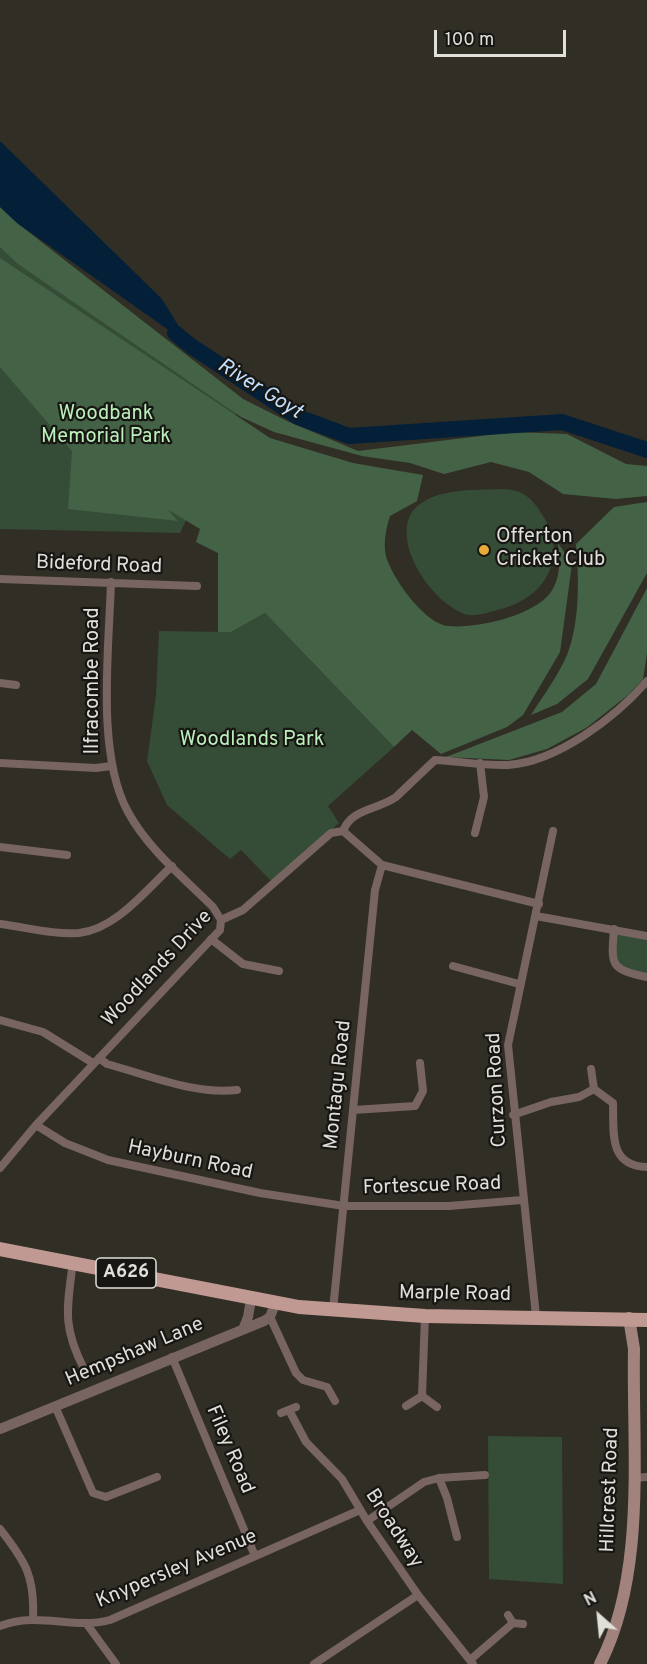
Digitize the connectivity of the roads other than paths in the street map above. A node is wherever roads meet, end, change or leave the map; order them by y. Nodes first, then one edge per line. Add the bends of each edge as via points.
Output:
1 (0, 579) edge
2 (111, 582) junction
3 (197, 586) dead end
4 (647, 681) edge
5 (0, 683) edge
6 (16, 685) dead end
7 (0, 763) edge
8 (480, 763) junction
9 (111, 766) junction
10 (343, 831) junction
11 (553, 831) dead end
12 (475, 833) dead end
13 (0, 847) edge
14 (67, 855) dead end
15 (382, 865) junction
16 (172, 866) junction
17 (539, 904) junction
18 (536, 916) junction
19 (221, 920) junction
20 (0, 924) edge
21 (614, 930) junction
22 (647, 936) edge
23 (211, 939) junction
24 (453, 966) dead end
25 (279, 971) dead end
26 (647, 977) edge
27 (519, 984) junction
28 (0, 1020) edge
29 (96, 1060) junction
30 (420, 1063) dead end
31 (591, 1069) dead end
32 (594, 1089) junction
33 (237, 1090) dead end
34 (353, 1110) junction
35 (513, 1114) junction
36 (36, 1125) junction
37 (646, 1167) edge
38 (0, 1168) edge
39 (522, 1200) junction
40 (344, 1206) junction
41 (0, 1249) edge
42 (74, 1263) junction
43 (265, 1305) junction
44 (333, 1310) junction
45 (425, 1316) junction
46 (536, 1316) junction
47 (639, 1319) edge
48 (244, 1327) junction
49 (172, 1357) junction
50 (84, 1369) dead end
51 (422, 1396) junction
52 (334, 1401) dead end
53 (55, 1406) junction
54 (406, 1406) dead end
55 (436, 1407) dead end
56 (289, 1410) dead end
57 (0, 1430) edge
58 (485, 1475) dead end
59 (157, 1477) dead end
60 (647, 1477) edge
61 (439, 1478) junction
62 (634, 1478) junction
63 (360, 1510) junction
64 (367, 1521) junction
65 (0, 1529) edge
66 (457, 1537) dead end
67 (255, 1556) junction
68 (418, 1595) junction
69 (508, 1615) dead end
70 (33, 1618) junction
71 (86, 1623) junction
72 (513, 1623) junction
73 (523, 1624) dead end
74 (0, 1626) edge
75 (471, 1662) edge
76 (116, 1664) edge
77 (315, 1664) edge
78 (600, 1664) edge

1 - 2 street, Bideford Road
2 - 3 street, Bideford Road
2 - 9 street, Ilfracombe Road
4 - 8 street, Woodlands Drive via 587,734 549,754 509,765
5 - 6 street
7 - 9 street
8 - 10 street, Woodlands Drive via 435,760 389,802 357,813
8 - 12 street via 484,797
9 - 16 street, Ilfracombe Road via 128,813
10 - 15 street
10 - 19 street, Woodlands Drive via 331,833 243,910
11 - 17 street, Curzon Road
13 - 14 street
15 - 17 street
15 - 34 street, Montagu Road via 375,890
16 - 19 street, Ilfracombe Road
16 - 20 street via 122,913 92,931 76,933
17 - 18 street, Curzon Road
18 - 21 street
18 - 27 street, Curzon Road
19 - 23 street, Woodlands Drive via 220,930
21 - 22 street
21 - 26 street via 615,966
23 - 25 street via 243,964
23 - 29 street, Woodlands Drive
24 - 27 street
27 - 35 street, Curzon Road via 508,1045
28 - 29 street via 43,1032
29 - 33 street via 201,1088
29 - 36 street, Woodlands Drive
30 - 34 street via 423,1091 415,1106
31 - 32 street
32 - 35 street via 579,1097
32 - 37 street via 613,1103 616,1152 635,1167
34 - 40 street, Montagu Road
35 - 39 street, Curzon Road
36 - 38 street, Woodlands Drive
36 - 40 street, Hayburn Road via 65,1143 108,1160 260,1193
39 - 40 street, Fortescue Road via 449,1206
39 - 46 street, Curzon Road
40 - 44 street, Montagu Road
41 - 42 main road, A626
42 - 43 main road, A626
42 - 50 street via 67,1326
43 - 44 main road, Marple Road / A626
43 - 48 street
43 - 48 street, Hempshaw Lane via 253,1326
43 - 52 street via 296,1373 303,1380 327,1387
44 - 45 main road, Marple Road / A626
45 - 46 main road, Marple Road / A626
45 - 51 street
46 - 47 main road, Marple Road / A626
47 - 62 main road, Hillcrest Road via 634,1349
48 - 49 street, Hempshaw Lane
49 - 53 street, Hempshaw Lane
49 - 67 street, Filey Road
51 - 54 street
51 - 55 street
53 - 57 street, Hempshaw Lane
53 - 59 street via 93,1493 106,1497
56 - 63 street, Broadway via 306,1442 342,1479
58 - 61 street
60 - 62 street
61 - 64 street via 417,1485
61 - 66 street
62 - 78 main road, Hillcrest Road via 632,1544 620,1608
63 - 64 street, Broadway
63 - 67 street, Knypersley Avenue
64 - 68 street, Broadway
65 - 70 street via 21,1556 30,1576
67 - 71 street, Knypersley Avenue via 123,1615
68 - 75 street, Broadway
68 - 77 street
69 - 72 street
70 - 71 street, Knypersley Avenue
70 - 74 street, Knypersley Avenue
71 - 76 street
72 - 73 street
72 - 75 street

